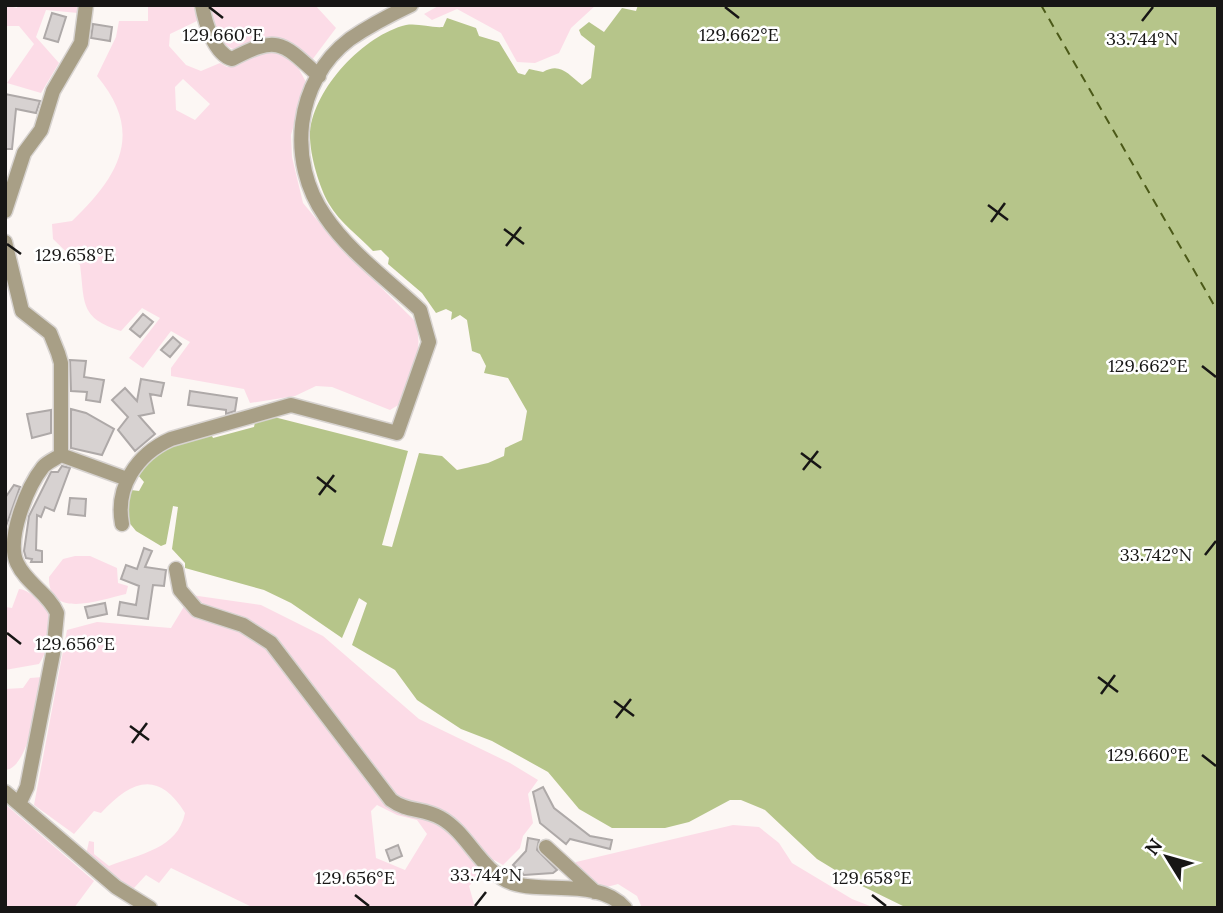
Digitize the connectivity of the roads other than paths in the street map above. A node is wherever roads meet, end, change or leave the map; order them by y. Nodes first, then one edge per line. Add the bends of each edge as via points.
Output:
1 (86, 5) edge
2 (202, 5) edge
3 (411, 5) edge
4 (319, 76) junction
5 (5, 211) edge
6 (5, 242) edge
7 (61, 455) junction
8 (127, 479) junction
9 (122, 524) dead end
10 (176, 569) dead end
11 (5, 792) edge
12 (19, 804) junction
13 (546, 847) dead end
14 (596, 893) junction
15 (150, 908) edge
16 (625, 908) edge

1 - 5 street via 81,43 53,91 41,130 23,153
2 - 4 street via 218,49 226,58 275,43
3 - 4 street via 349,40
4 - 8 street via 304,114 303,172 317,204 338,233 420,310 426,324 428,352 397,433 291,405 162,443 144,456
6 - 7 street via 22,311 50,333 61,363
7 - 8 street
7 - 12 street via 44,465 36,479 12,548 18,566 57,613 27,788
8 - 9 street
10 - 14 street via 180,590 197,610 243,625 271,643 391,800 403,809 440,817 509,882
11 - 12 street
12 - 15 street via 116,887
13 - 14 street
14 - 16 street

